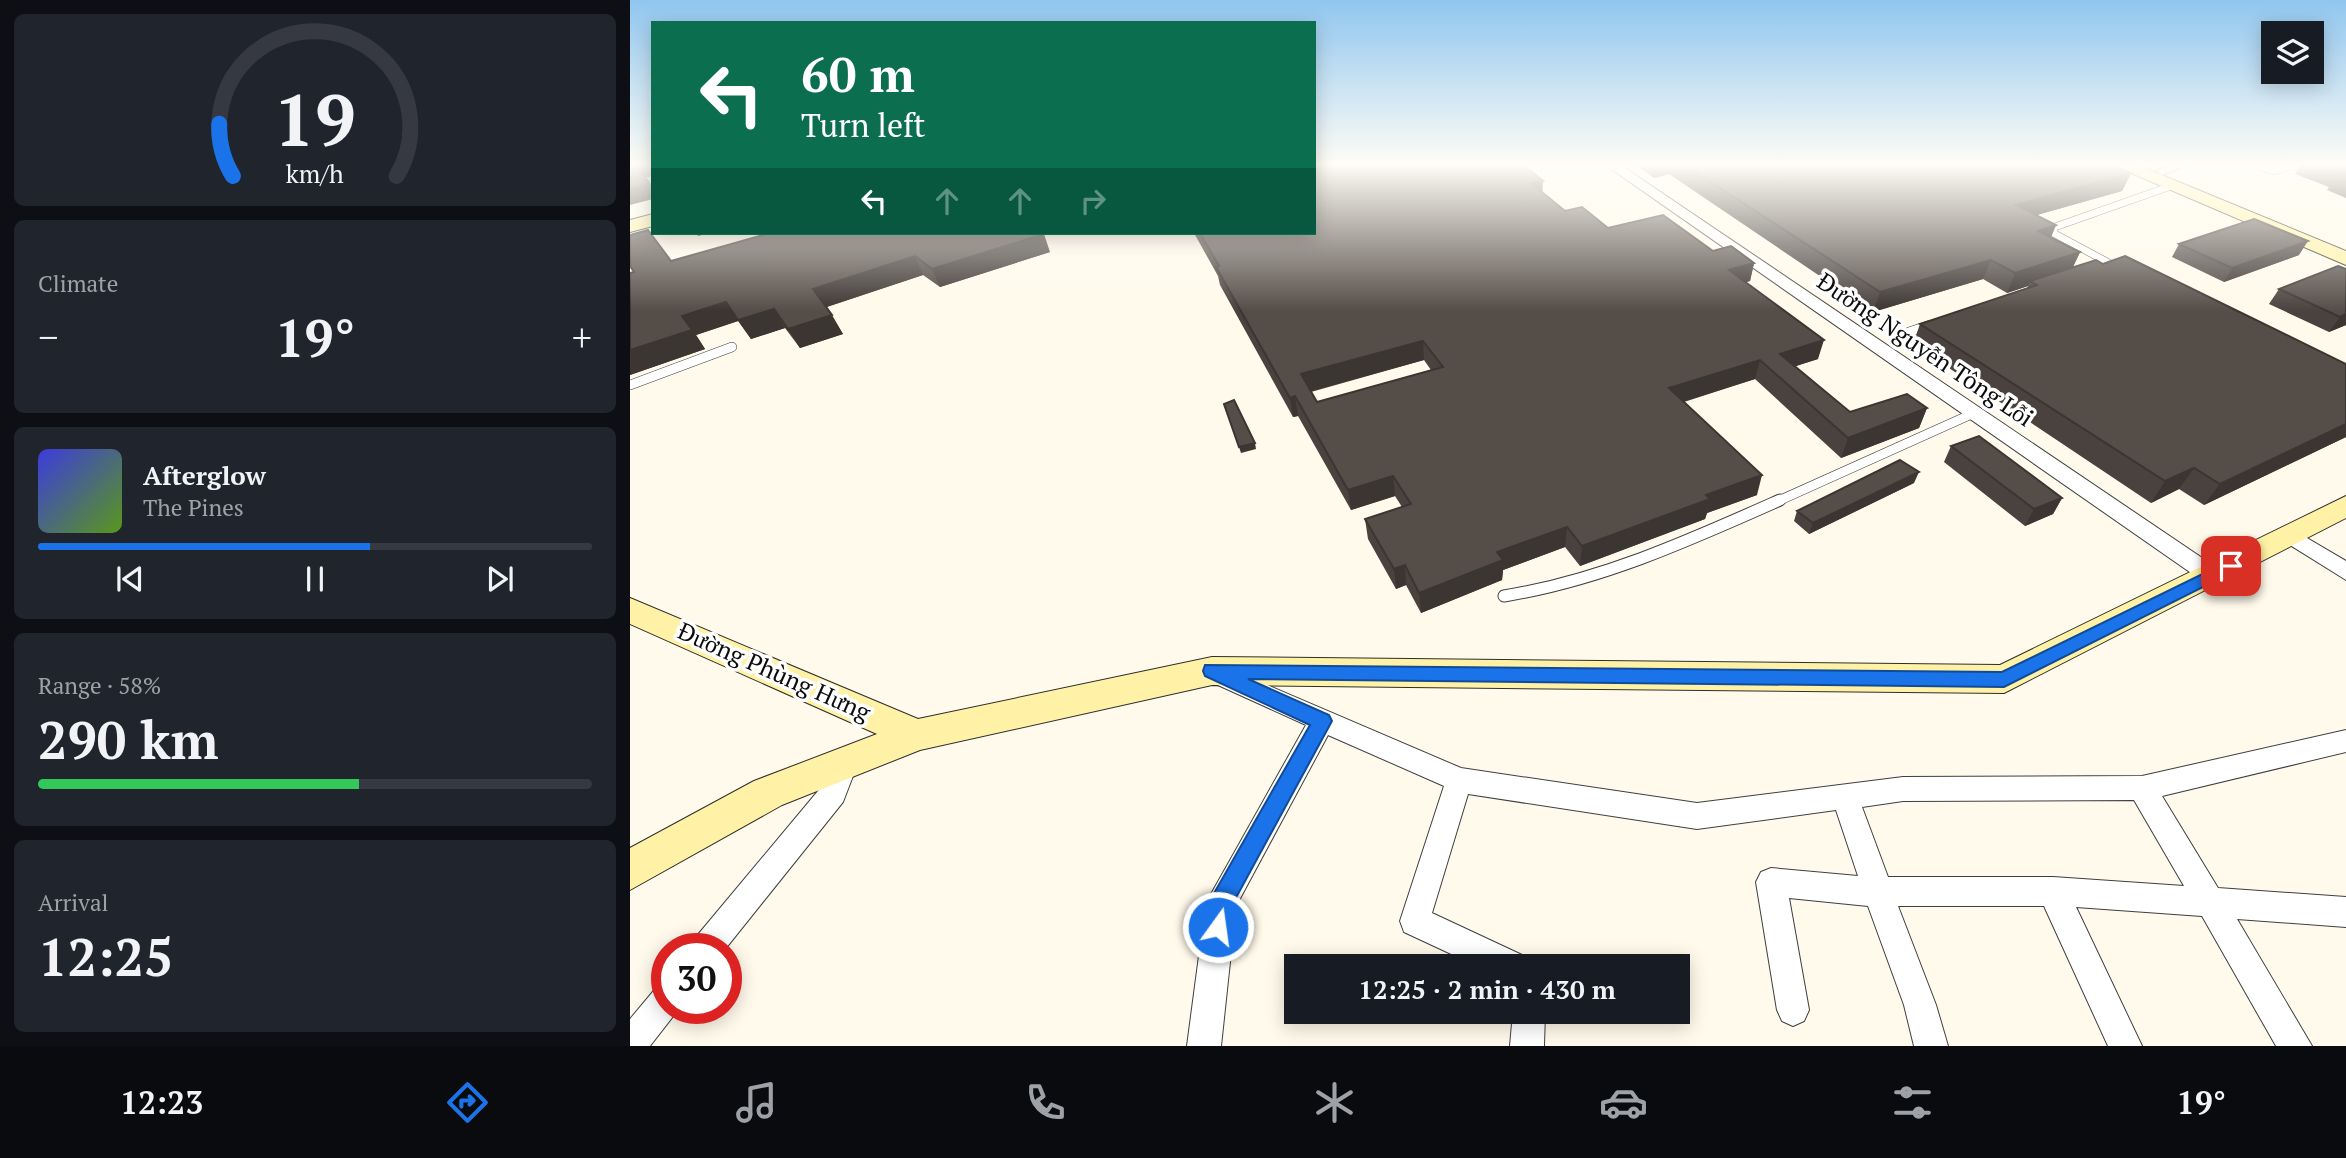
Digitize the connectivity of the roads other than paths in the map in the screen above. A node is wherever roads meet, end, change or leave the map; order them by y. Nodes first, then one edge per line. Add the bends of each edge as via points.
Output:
1 (1681, 213) edge
2 (2082, 213) edge
3 (2243, 213) edge
4 (2258, 213) edge
5 (651, 221) edge
6 (630, 226) edge
7 (2346, 247) edge
8 (2346, 260) edge
9 (2087, 273) edge
10 (1935, 323) edge
11 (1909, 332) dead end
12 (732, 348) dead end
13 (630, 385) edge
14 (1974, 413) junction
15 (2346, 506) edge
16 (2290, 536) junction
17 (2346, 572) edge
18 (2212, 576) junction
19 (1504, 596) dead end
20 (630, 610) edge
21 (1212, 671) junction
22 (1322, 721) junction
23 (917, 735) junction
24 (2346, 741) edge
25 (845, 763) junction
26 (1459, 780) junction
27 (2142, 788) junction
28 (1845, 796) junction
29 (630, 870) edge
30 (2053, 891) junction
31 (1878, 892) junction
32 (2210, 903) junction
33 (2346, 912) edge
34 (720, 933) edge
35 (1485, 954) edge
36 (1793, 1010) dead end
37 (651, 1019) edge
38 (1528, 1024) edge
39 (630, 1045) edge
40 (1204, 1046) edge
41 (1527, 1046) edge
42 (1931, 1046) edge
43 (2124, 1046) edge
44 (2295, 1046) edge

1 - 14 street, Đường Nguyễn Tông Lỗi
2 - 9 lane via 2052,228 2055,234 2109,263
3 - 8 street
4 - 7 street
5 - 6 street
10 - 11 lane
12 - 13 lane
14 - 18 street, Đường Nguyễn Tông Lỗi
14 - 19 lane via 1621,567 1543,591
15 - 16 street
16 - 17 street
16 - 18 street
18 - 21 street via 2004,679
20 - 23 street, Đường Phùng Hưng
21 - 22 street
21 - 23 street
22 - 26 street
22 - 40 street via 1221,903
23 - 25 street
24 - 27 street
25 - 29 street via 768,793
25 - 34 street via 833,793
26 - 28 street via 1698,816
26 - 35 street via 1415,921
27 - 28 street via 1903,789
27 - 32 street
28 - 31 street
30 - 31 street
30 - 32 street
30 - 43 street
31 - 36 street via 1771,882
31 - 42 street
32 - 33 street
32 - 44 street
37 - 39 street
38 - 41 street

